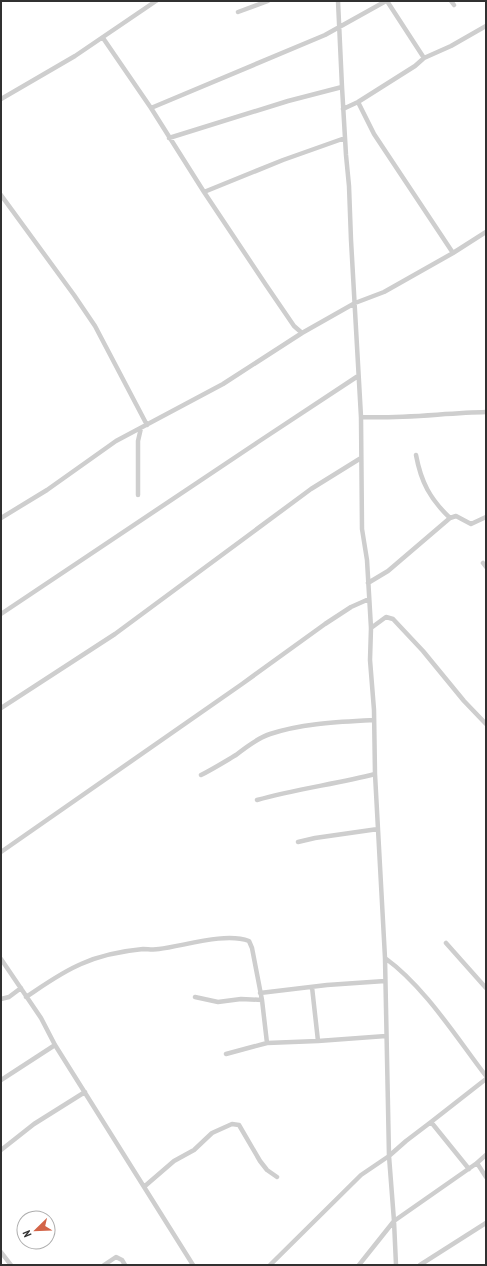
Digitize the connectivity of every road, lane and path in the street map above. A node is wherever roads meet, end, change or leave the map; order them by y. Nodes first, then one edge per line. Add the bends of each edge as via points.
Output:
1 (156, 1) edge
2 (268, 1) edge
3 (338, 1) edge
4 (386, 1) edge
5 (238, 12) dead end
6 (339, 26) junction
7 (486, 26) edge
8 (103, 38) junction
9 (424, 58) junction
10 (342, 87) junction
11 (1, 99) edge
12 (358, 102) junction
13 (151, 108) junction
14 (343, 109) junction
15 (169, 138) junction
16 (345, 138) junction
17 (204, 192) junction
18 (1, 195) edge
19 (486, 232) edge
20 (453, 253) junction
21 (355, 303) junction
22 (302, 333) junction
23 (358, 376) junction
24 (486, 412) edge
25 (361, 417) junction
26 (147, 425) junction
27 (141, 428) junction
28 (416, 455) dead end
29 (360, 458) junction
30 (138, 495) dead end
31 (486, 517) edge
32 (1, 518) edge
33 (450, 518) junction
34 (368, 583) junction
35 (369, 599) junction
36 (1, 614) edge
37 (371, 628) junction
38 (1, 708) edge
39 (374, 720) junction
40 (486, 724) edge
41 (375, 774) junction
42 (201, 775) dead end
43 (257, 800) dead end
44 (378, 829) junction
45 (298, 842) dead end
46 (1, 852) edge
47 (446, 943) dead end
48 (385, 958) junction
49 (1, 959) edge
50 (385, 980) junction
51 (312, 987) junction
52 (21, 988) junction
53 (486, 988) edge
54 (260, 993) junction
55 (26, 996) junction
56 (195, 998) dead end
57 (1, 999) edge
58 (262, 1000) junction
59 (386, 1036) junction
60 (318, 1041) junction
61 (267, 1043) junction
62 (55, 1045) junction
63 (226, 1054) dead end
64 (486, 1078) edge
65 (1, 1080) edge
66 (85, 1092) junction
67 (431, 1122) junction
68 (1, 1150) edge
69 (486, 1155) edge
70 (389, 1156) junction
71 (477, 1163) junction
72 (469, 1169) junction
73 (277, 1177) dead end
74 (486, 1177) edge
75 (145, 1186) junction
76 (394, 1221) junction
77 (486, 1223) edge
78 (1, 1252) edge
79 (11, 1265) edge
80 (104, 1265) edge
81 (125, 1265) edge
82 (193, 1265) edge
83 (270, 1265) edge
84 (359, 1265) edge
85 (396, 1265) edge
86 (420, 1265) edge

1 - 8 street
2 - 5 street
3 - 6 street
4 - 6 street
4 - 9 street
6 - 10 street
6 - 13 street via 318,38
7 - 9 street
8 - 11 street
8 - 13 street
9 - 12 street
10 - 14 street
10 - 15 street
12 - 14 street
12 - 20 street via 374,134
13 - 15 street
14 - 16 street
15 - 17 street
16 - 17 street
16 - 21 street
17 - 22 street via 294,326
18 - 26 street via 95,326
19 - 20 street
20 - 21 street via 384,292
21 - 22 street
21 - 23 street
22 - 26 street via 223,384
23 - 25 street
23 - 36 street
24 - 25 street via 399,418
25 - 29 street
26 - 27 street
27 - 30 street via 138,441
27 - 32 street
28 - 33 street via 421,478 427,490
29 - 34 street via 362,529
29 - 38 street via 311,489 115,634
31 - 33 street via 470,524 456,516
33 - 34 street via 388,571
34 - 35 street
35 - 37 street
35 - 46 street via 325,624
37 - 39 street via 370,660
37 - 40 street via 386,617 393,618
39 - 41 street
39 - 42 street via 307,725 269,734
41 - 43 street
41 - 44 street
44 - 45 street
44 - 48 street
47 - 53 street
48 - 50 street
48 - 64 street via 401,970 433,1005
49 - 52 street
50 - 51 street
50 - 59 street
51 - 54 street
51 - 60 street
52 - 55 street
52 - 57 street via 9,997
54 - 55 street via 251,944 249,941 235,938 105,955 81,964
54 - 58 street
55 - 62 street
56 - 58 street via 218,1002
58 - 61 street
59 - 60 street
59 - 70 street
60 - 61 street
61 - 63 street
62 - 65 street
62 - 66 street
64 - 67 street
66 - 68 street via 34,1124
66 - 75 street
67 - 70 street
67 - 72 street
69 - 71 street
70 - 76 street
70 - 83 street via 361,1175
71 - 72 street
71 - 74 street
72 - 76 street
73 - 75 street via 260,1161 239,1125 232,1124 212,1133 194,1150 174,1162
75 - 82 street
76 - 84 street
76 - 85 street
77 - 86 street
78 - 79 street
80 - 81 street via 116,1257

